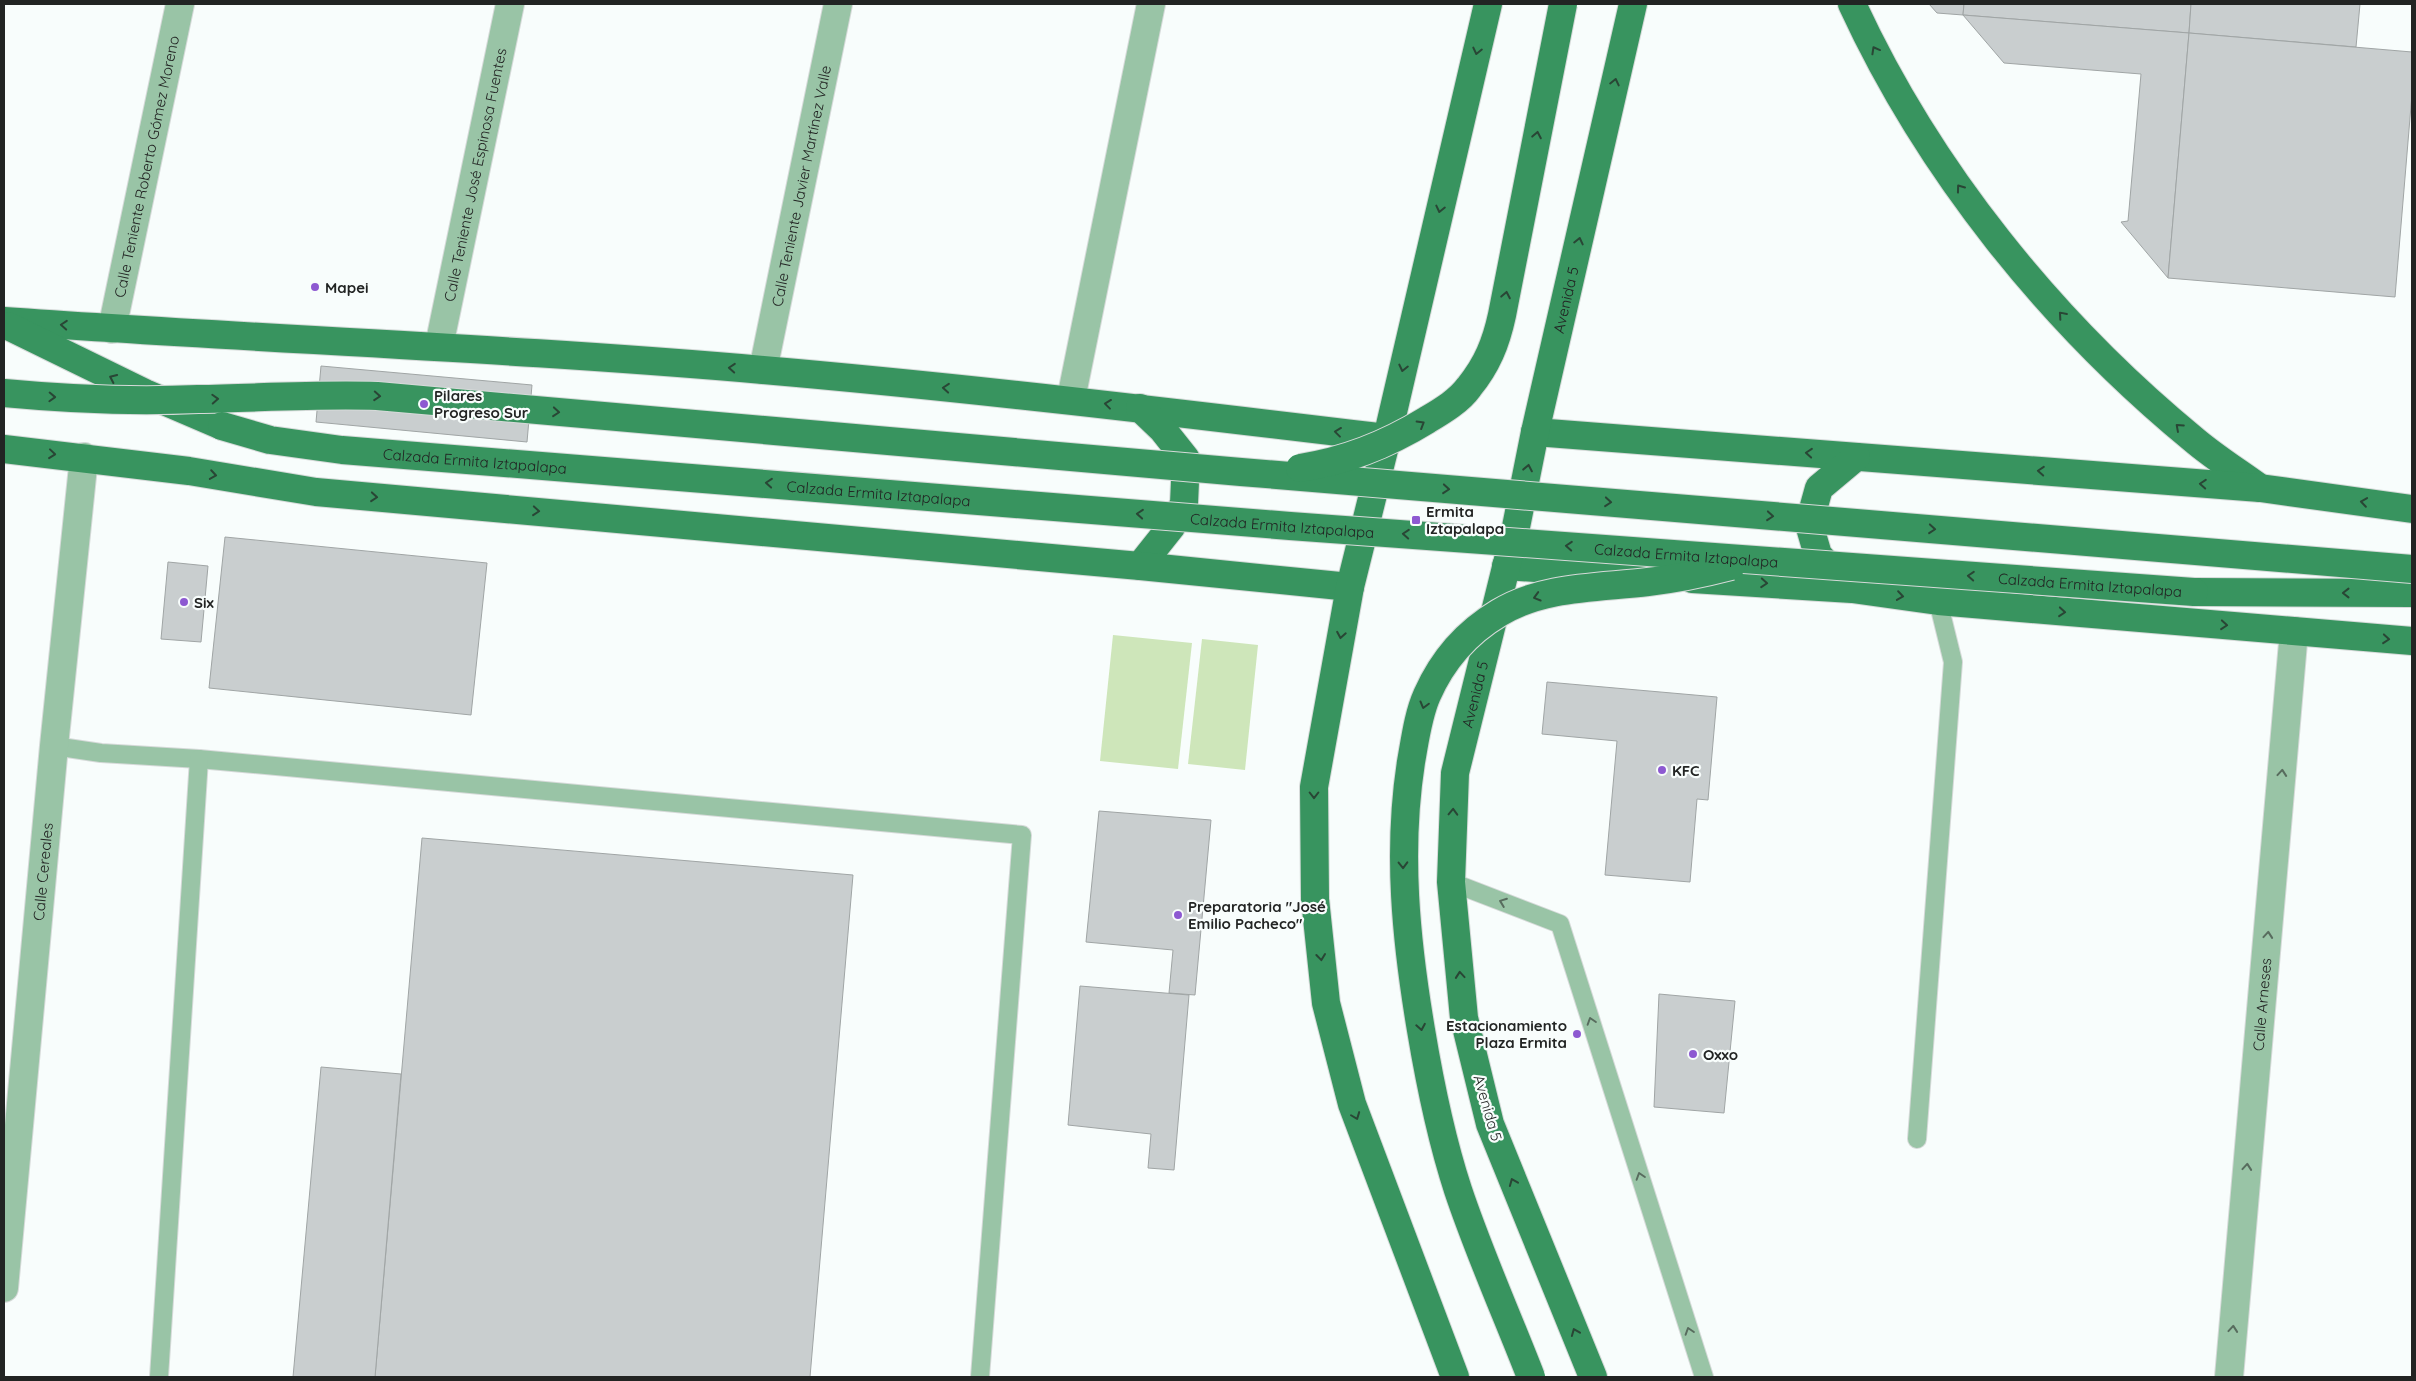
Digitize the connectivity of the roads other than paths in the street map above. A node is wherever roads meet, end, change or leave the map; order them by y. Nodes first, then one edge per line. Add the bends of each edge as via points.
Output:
1 (180, 4) edge
2 (510, 4) edge
3 (838, 4) edge
4 (1151, 4) edge
5 (1488, 4) edge
6 (1563, 4) edge
7 (1633, 4) edge
8 (1852, 4) edge
9 (4, 323) edge
10 (112, 329) junction
11 (439, 346) junction
12 (763, 370) junction
13 (4, 394) edge
14 (1071, 400) junction
15 (1140, 408) junction
16 (1535, 432) junction
17 (1387, 438) junction
18 (4, 449) edge
19 (84, 457) junction
20 (1856, 457) junction
21 (1241, 472) junction
22 (2260, 488) junction
23 (2412, 509) edge
24 (1757, 560) junction
25 (1140, 566) junction
26 (1506, 566) junction
27 (2412, 569) edge
28 (1350, 587) junction
29 (1852, 589) junction
30 (2412, 593) edge
31 (1938, 601) junction
32 (2294, 631) junction
33 (2412, 641) edge
34 (54, 746) junction
35 (199, 759) junction
36 (1451, 882) junction
37 (1917, 1140) dead end
38 (4, 1288) edge
39 (159, 1377) edge
40 (980, 1377) edge
41 (1455, 1377) edge
42 (1531, 1377) edge
43 (1593, 1377) edge
44 (1704, 1377) edge
45 (2229, 1377) edge

1 - 10 street, Calle Teniente Roberto Gómez Moreno
2 - 11 street, Calle Teniente José Espinosa Fuentes
3 - 12 street, Calle Teniente Javier Martínez Valle
4 - 14 street
5 -> 17 main road
21 -> 6 main road, bridge via 1323,464 1362,453 1392,440 1453,403 1484,367 1496,343
16 -> 7 main road, Avenida 5
22 -> 8 main road via 2194,440 2128,382 2067,320 2009,253 1957,184 1909,110
10 -> 9 main road, Calzada Ermita Iztapalapa
24 -> 9 main road, Calzada Ermita Iztapalapa, bridge via 342,450 270,440 222,426 145,393
10 - 11 main road, Calzada Ermita Iztapalapa
12 -> 11 main road, Calzada Ermita Iztapalapa
14 -> 12 main road, Calzada Ermita Iztapalapa
13 -> 21 main road, bridge via 141,400 335,394 377,396
15 -> 14 main road, Calzada Ermita Iztapalapa
17 -> 15 main road, Calzada Ermita Iztapalapa
15 - 25 main road via 1186,459 1184,504 1171,527
20 -> 16 main road
26 -> 16 main road, Avenida 5
17 - 28 main road
18 -> 19 main road
19 -> 25 main road via 316,492
19 - 34 street, Calle Cereales
22 -> 20 main road
20 - 29 main road via 1818,488 1809,524 1818,555
21 -> 27 main road, bridge
23 -> 22 main road
30 -> 24 main road, Calzada Ermita Iztapalapa, bridge via 2194,592
24 -> 42 main road, bridge via 1704,573 1551,593 1525,600 1500,612 1456,648 1439,670 1426,697 1406,793 1403,840 1404,886 1417,1004 1440,1128 1458,1190
25 - 28 main road
26 -> 29 main road, Calzada Ermita Iztapalapa
36 -> 26 main road, Avenida 5 via 1455,773
28 -> 41 main road via 1314,787 1314,900 1326,1003 1352,1104
29 -> 31 main road, Calzada Ermita Iztapalapa
31 -> 32 main road, Calzada Ermita Iztapalapa
31 - 37 lane via 1953,662
32 -> 33 main road, Calzada Ermita Iztapalapa
45 -> 32 street, Calle Arneses
34 - 35 lane via 101,753
34 - 38 street, Calle Cereales
35 - 39 lane
35 - 40 lane via 1022,835
43 -> 36 main road, Avenida 5 via 1490,1124 1464,1018
44 -> 36 lane via 1560,924

